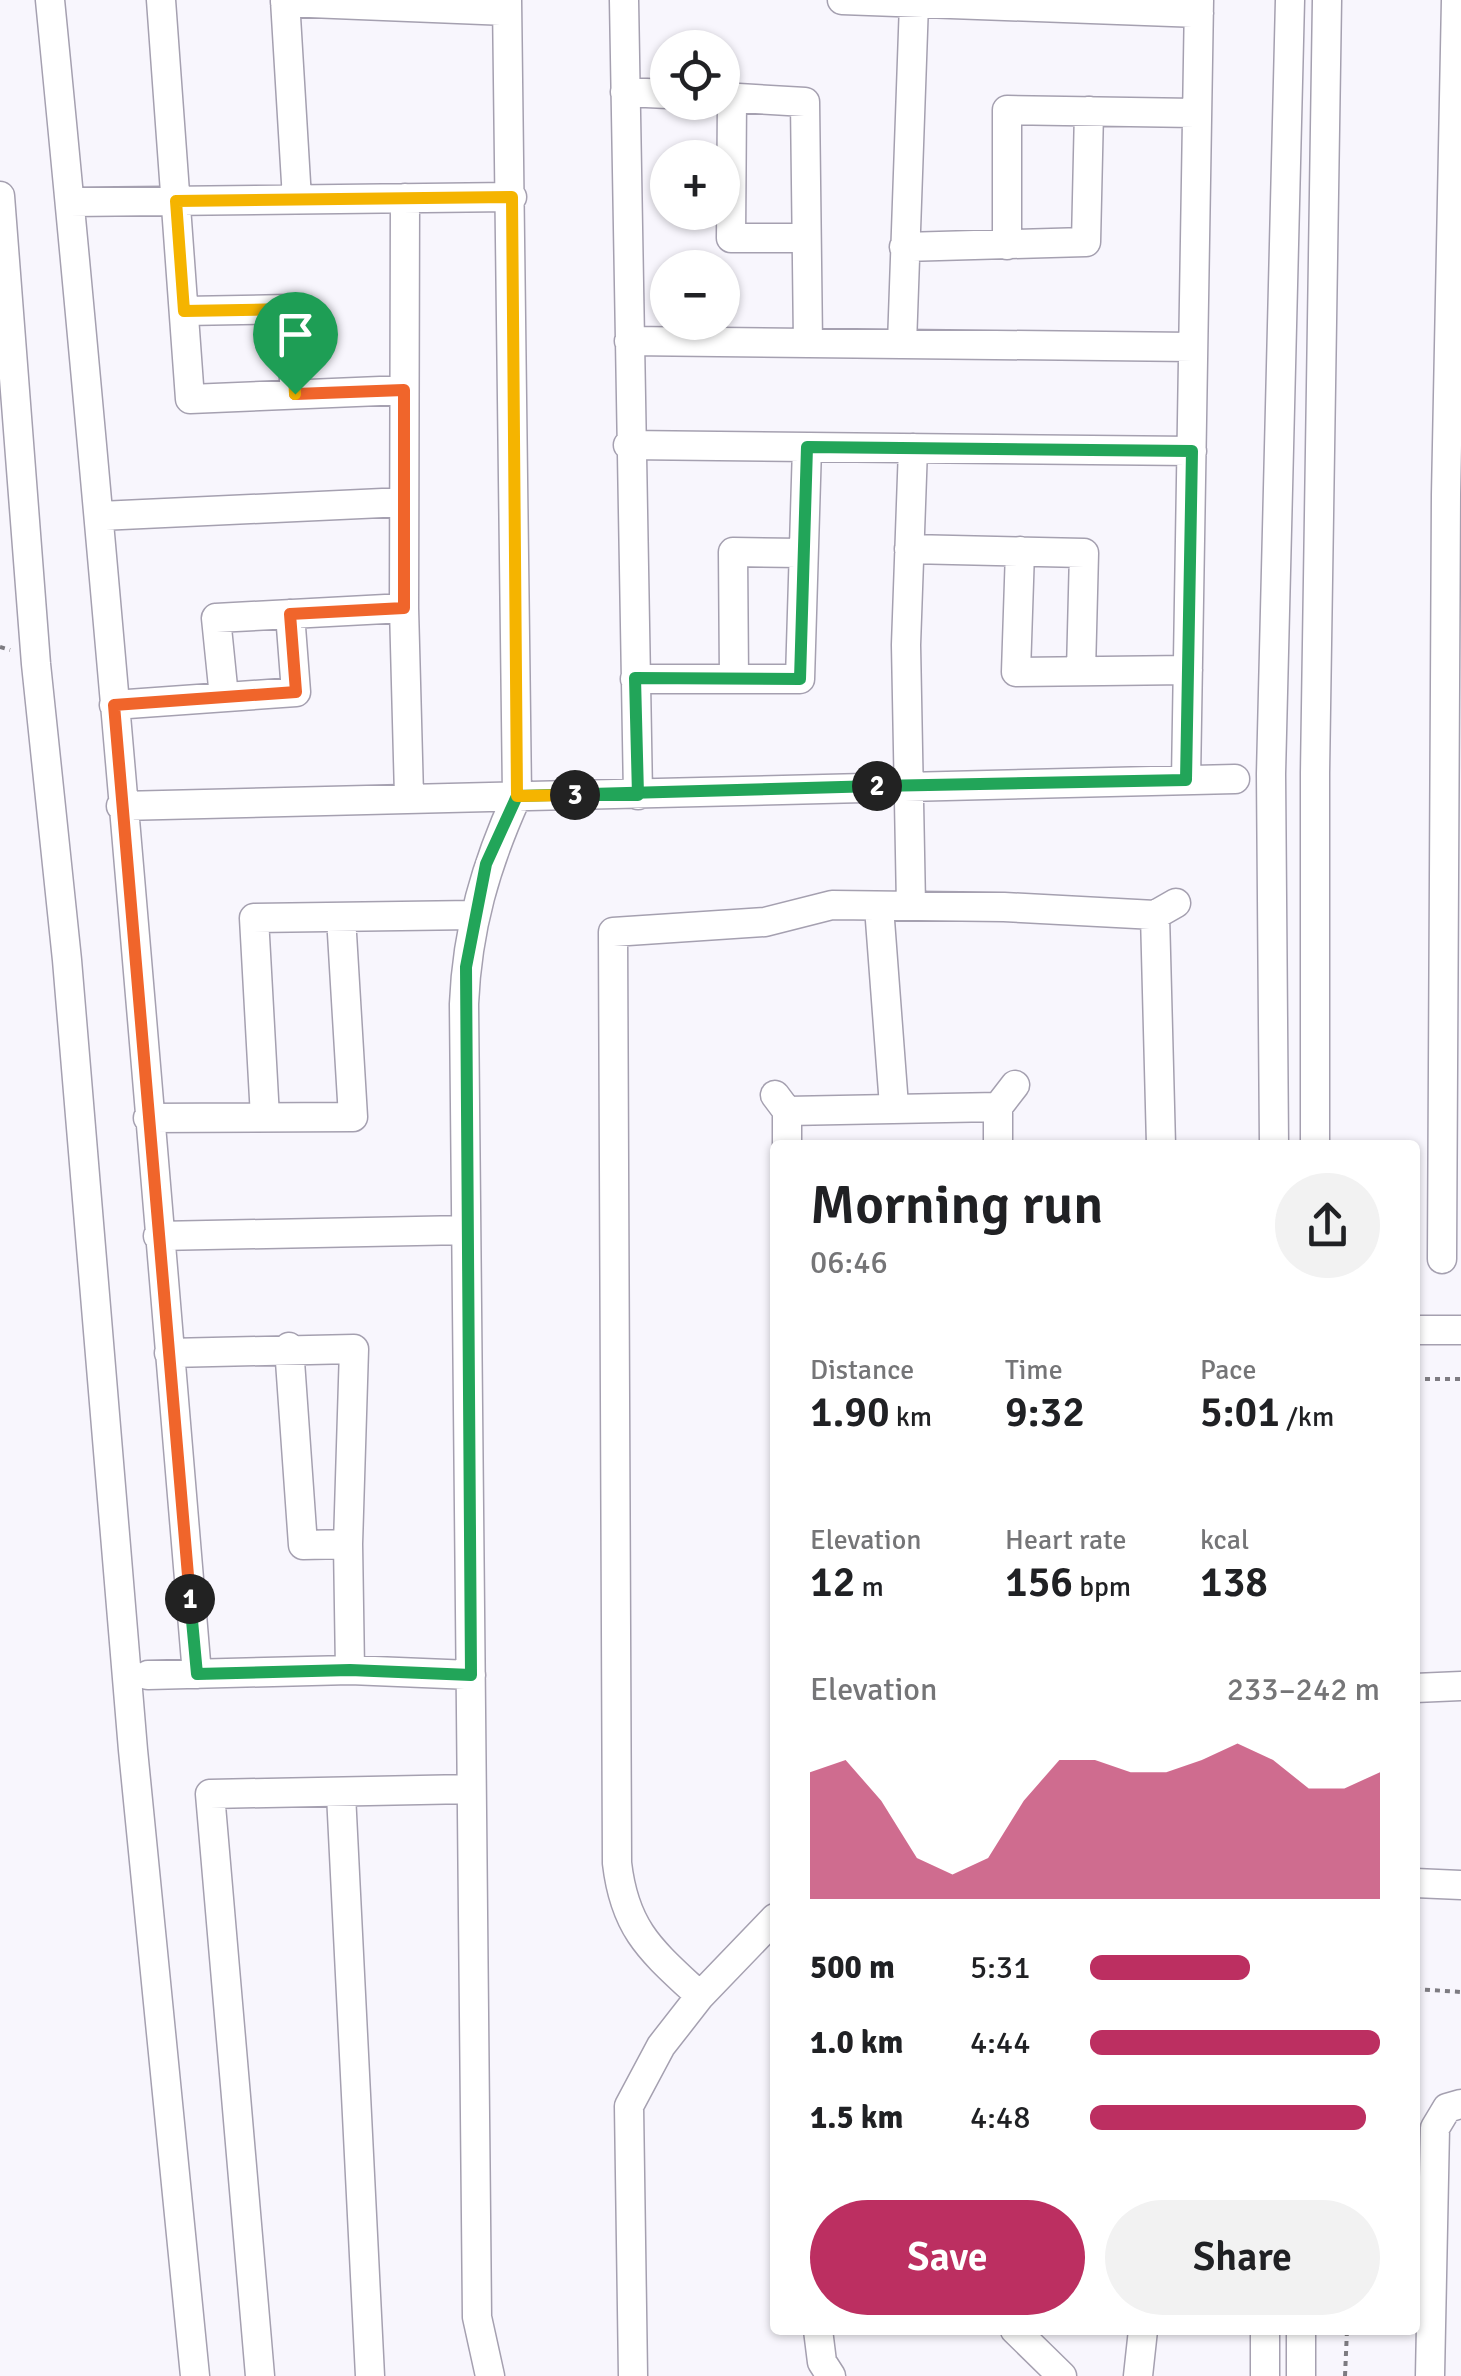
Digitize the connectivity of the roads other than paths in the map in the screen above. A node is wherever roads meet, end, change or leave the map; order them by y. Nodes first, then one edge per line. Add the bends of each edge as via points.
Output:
1 (50, 0) edge
2 (161, 0) edge
3 (624, 0) edge
4 (842, 0) edge
5 (1290, 0) edge
6 (1327, 0) edge
7 (1456, 0) edge
8 (285, 1) edge
9 (914, 4) junction
10 (507, 5) edge
11 (1199, 7) edge
12 (625, 92) junction
13 (650, 93) edge
14 (740, 99) edge
15 (1089, 111) junction
16 (1195, 113) junction
17 (728, 120) edge
18 (1456, 156) edge
19 (0, 196) edge
20 (512, 197) junction
21 (405, 198) junction
22 (297, 199) junction
23 (176, 201) junction
24 (70, 202) junction
25 (806, 238) junction
26 (1007, 245) junction
27 (904, 247) junction
28 (184, 311) junction
29 (629, 341) junction
30 (808, 343) junction
31 (902, 344) junction
32 (1193, 347) junction
33 (404, 390) junction
34 (295, 394) junction
35 (628, 445) junction
36 (807, 447) junction
37 (913, 448) junction
38 (1192, 451) junction
39 (1454, 453) edge
40 (404, 502) junction
41 (100, 516) junction
42 (909, 549) junction
43 (1020, 551) junction
44 (802, 552) junction
45 (404, 608) junction
46 (290, 614) junction
47 (1188, 670) junction
48 (1080, 671) junction
49 (635, 678) junction
50 (734, 678) junction
51 (224, 697) junction
52 (114, 705) junction
53 (1186, 780) junction
54 (1235, 780) dead end
55 (910, 785) junction
56 (1452, 793) edge
57 (638, 795) junction
58 (409, 796) junction
59 (517, 796) junction
60 (120, 806) junction
61 (912, 904) junction
62 (879, 907) junction
63 (474, 915) junction
64 (341, 917) junction
65 (1452, 1006) edge
66 (1452, 1042) edge
67 (894, 1106) junction
68 (148, 1118) junction
69 (265, 1118) junction
70 (786, 1140) edge
71 (999, 1140) edge
72 (1161, 1140) edge
73 (1274, 1140) edge
74 (1315, 1140) edge
75 (1451, 1207) edge
76 (466, 1230) junction
77 (158, 1236) junction
78 (1442, 1260) dead end
79 (1420, 1330) edge
80 (1461, 1330) edge
81 (290, 1347) junction
82 (170, 1352) junction
83 (348, 1544) junction
84 (350, 1670) junction
85 (197, 1674) junction
86 (148, 1675) dead end
87 (471, 1675) junction
88 (1461, 1686) edge
89 (1420, 1688) edge
90 (471, 1789) junction
91 (341, 1794) junction
92 (1420, 1884) edge
93 (1461, 1885) edge
94 (770, 1923) edge
95 (700, 1996) junction
96 (1461, 2104) edge
97 (815, 2335) edge
98 (1021, 2335) edge
99 (1142, 2335) edge
100 (1265, 2335) edge
101 (1301, 2335) edge
102 (195, 2376) edge
103 (260, 2376) edge
104 (370, 2376) edge
105 (490, 2376) edge
106 (634, 2376) edge
107 (832, 2376) edge
108 (1062, 2376) edge
109 (1138, 2376) edge
110 (1265, 2376) edge
111 (1301, 2376) edge
112 (1430, 2376) edge

1 - 24 street
2 - 23 street
3 - 12 street
4 - 9 street
5 - 73 street via 1271,774
6 - 74 street
7 - 18 street
8 - 10 street
8 - 22 street
9 - 11 street
9 - 27 street
10 - 20 street
11 - 16 street
12 - 13 street
12 - 29 street
14 - 25 street via 805,102
15 - 16 street
15 - 26 street via 1086,242
15 - 26 street via 1007,110
16 - 32 street
17 - 25 street via 731,238
18 - 39 street
19 - 102 street via 133,1750
20 - 21 street
20 - 59 street
21 - 22 street
21 - 33 street
22 - 23 street
23 - 24 street
23 - 28 street
24 - 41 street
25 - 30 street
26 - 27 street
27 - 31 street
28 - 34 street via 290,309
28 - 34 street via 190,398
29 - 30 street
29 - 35 street
30 - 31 street
31 - 32 street
32 - 38 street
33 - 34 street
33 - 40 street
35 - 36 street
35 - 49 street
36 - 37 street
36 - 44 street
37 - 38 street
37 - 42 street
38 - 47 street
39 - 56 street
40 - 41 street
40 - 45 street
41 - 52 street
42 - 43 street
42 - 55 street
43 - 48 street via 1084,552
43 - 48 street via 1016,672
44 - 50 street via 800,679
44 - 50 street via 733,552
45 - 46 street
45 - 58 street
46 - 51 street via 296,692
46 - 51 street via 216,618
47 - 48 street
47 - 53 street
49 - 50 street
49 - 57 street
51 - 52 street
52 - 60 street
53 - 54 street
53 - 55 street
55 - 57 street
55 - 61 street
56 - 65 street
57 - 59 street
58 - 59 street
58 - 60 street
59 - 63 street via 486,864
60 - 68 street
61 - 62 street
61 - 72 street via 1166,909
62 - 67 street
62 - 95 street via 832,905 765,922 613,932 618,1863 622,1900 638,1938
63 - 64 street
63 - 76 street via 464,1004
64 - 69 street via 254,918
64 - 69 street via 353,1117
65 - 66 street
66 - 75 street
67 - 70 street via 781,1103
67 - 71 street via 1007,1096
68 - 69 street
68 - 77 street
75 - 78 street
76 - 77 street
76 - 87 street
77 - 82 street
79 - 80 street
81 - 82 street
81 - 83 street via 303,1545
81 - 83 street via 354,1349
82 - 85 street
83 - 84 street
84 - 85 street
84 - 87 street
85 - 86 street
87 - 90 street
88 - 89 street
90 - 91 street
90 - 105 street via 477,2318
91 - 103 street via 210,1794
91 - 104 street
92 - 93 street
94 - 95 street
95 - 106 street via 643,2072 629,2106
96 - 112 street via 1447,2108 1435,2128
97 - 107 street
98 - 108 street
99 - 109 street
100 - 110 street
101 - 111 street

